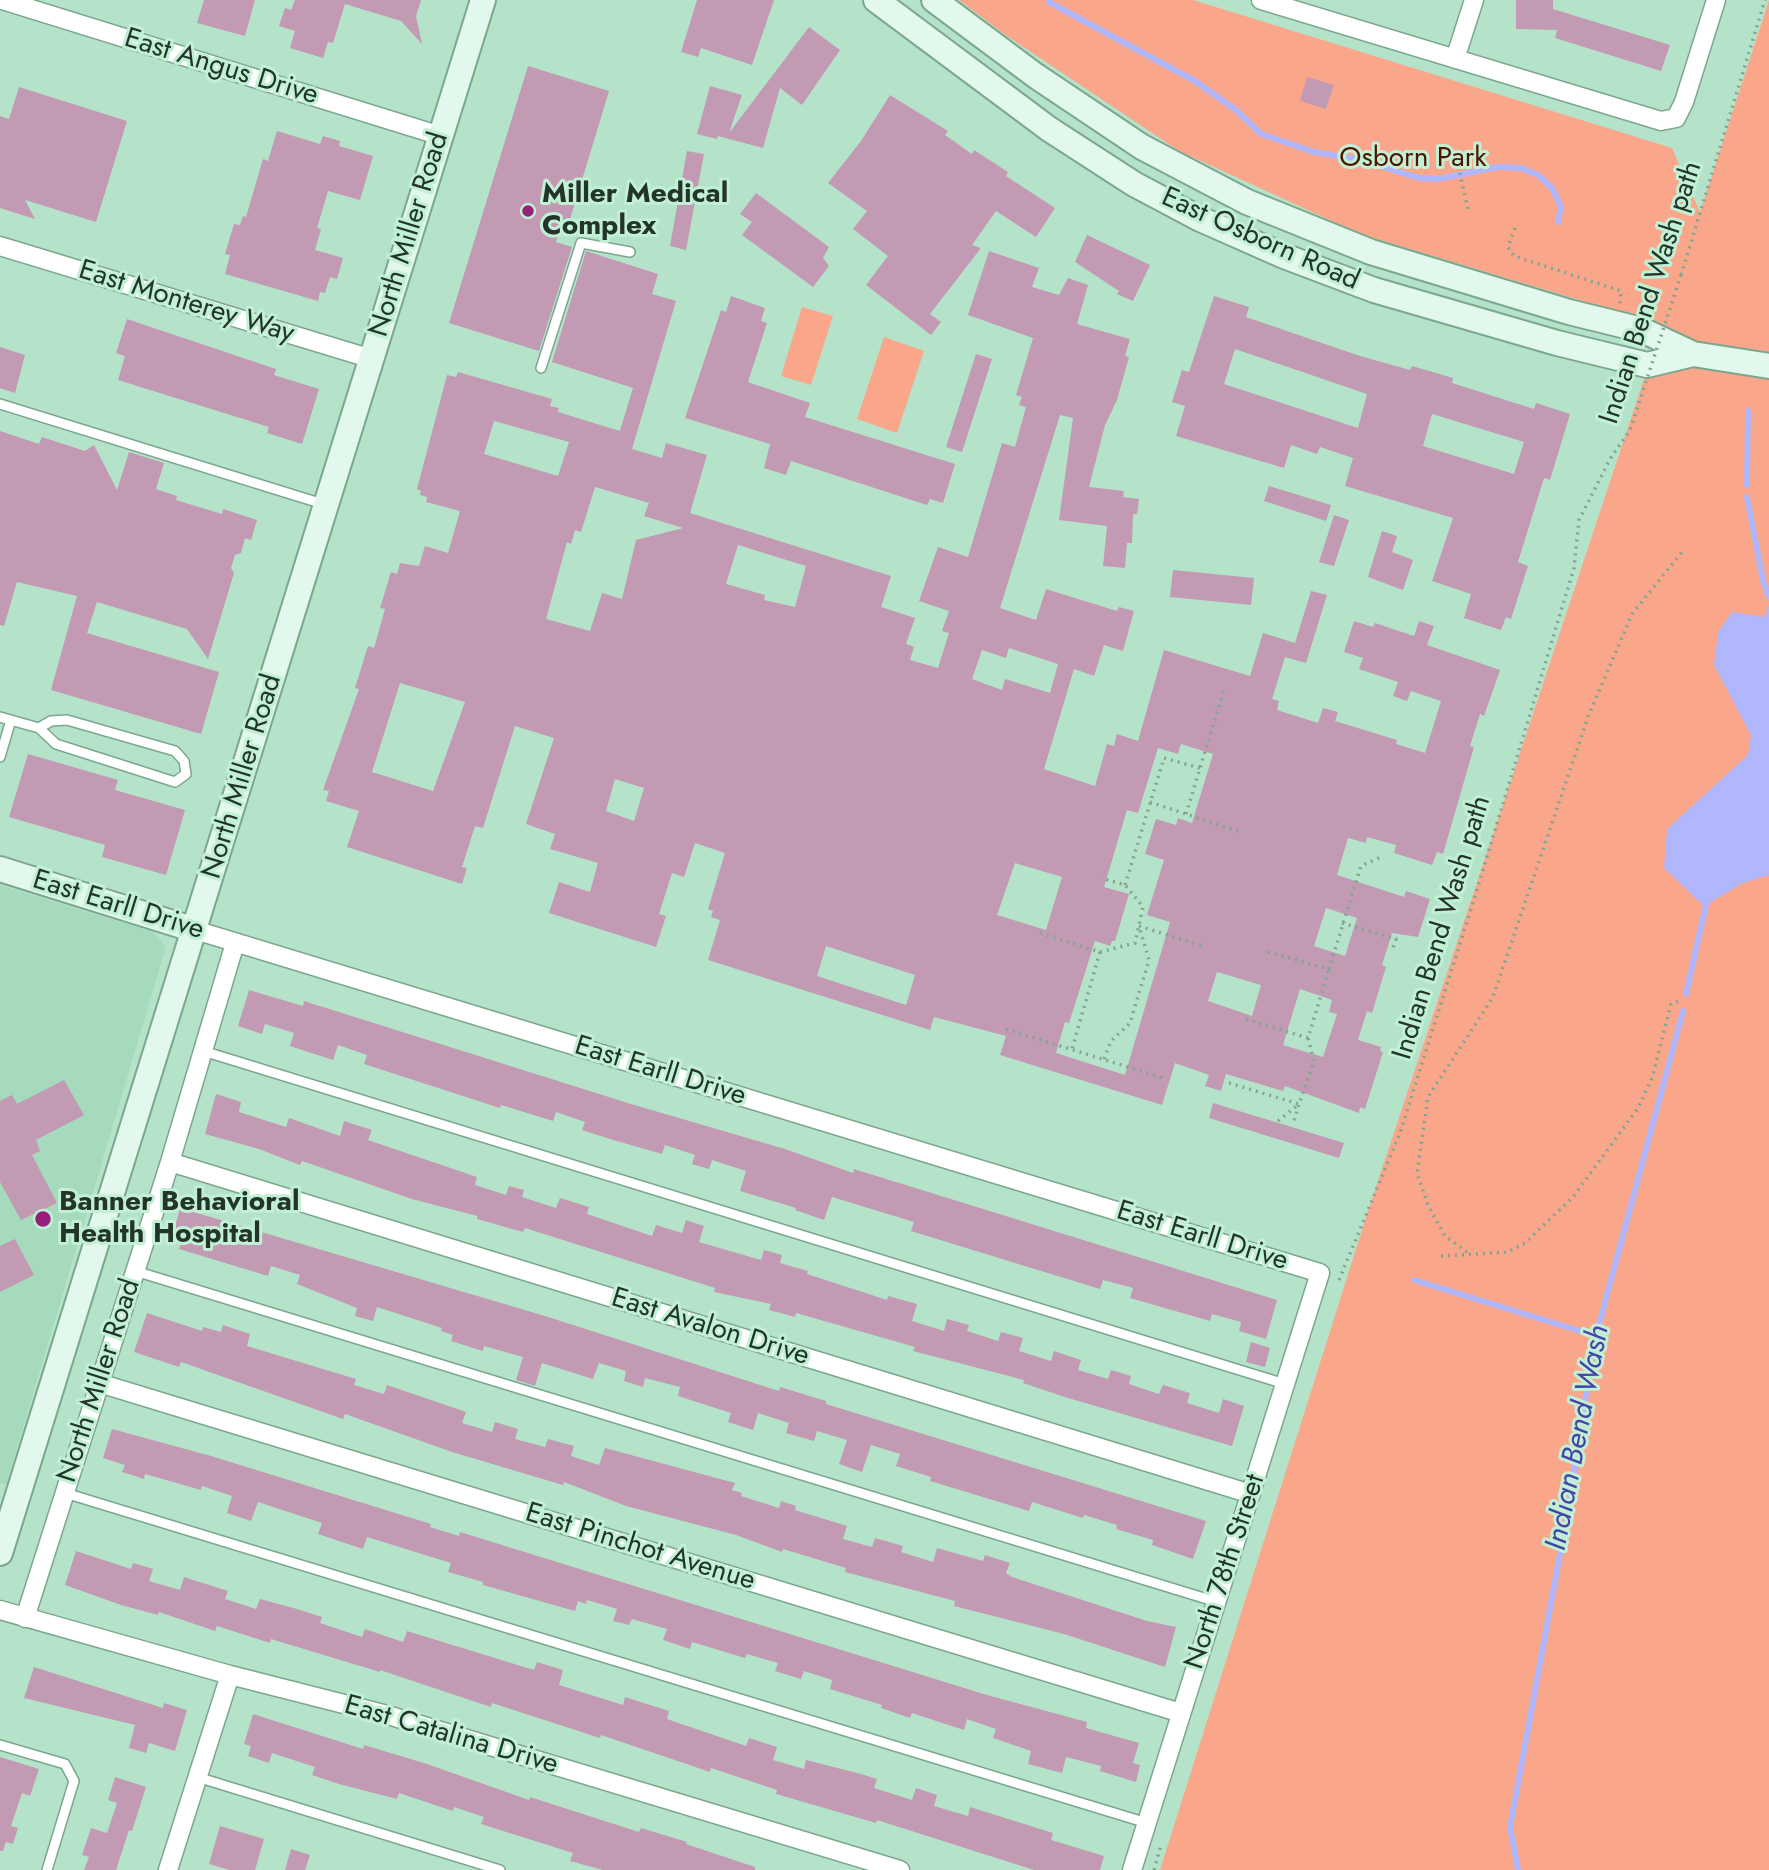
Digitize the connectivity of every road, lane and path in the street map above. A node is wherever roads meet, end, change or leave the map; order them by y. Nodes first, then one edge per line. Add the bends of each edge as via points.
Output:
1 (2, 0) edge
2 (483, 0) edge
3 (876, 0) edge
4 (934, 0) edge
5 (1261, 0) edge
6 (1474, 0) edge
7 (1716, 0) edge
8 (1765, 0) edge
9 (1455, 59) junction
10 (441, 136) junction
11 (1458, 166) dead end
12 (1469, 213) dead end
13 (1515, 228) dead end
14 (0, 246) edge
15 (630, 252) dead end
16 (1619, 306) dead end
17 (1693, 354) junction
18 (372, 359) junction
19 (1769, 366) edge
20 (541, 368) dead end
21 (0, 404) edge
22 (327, 505) junction
23 (1682, 552) dead end
24 (1224, 690) dead end
25 (0, 717) edge
26 (11, 720) junction
27 (38, 728) junction
28 (0, 757) edge
29 (1200, 768) junction
30 (1149, 802) junction
31 (1186, 814) junction
32 (1240, 832) dead end
33 (1381, 857) dead end
34 (0, 869) edge
35 (1101, 878) dead end
36 (1125, 885) junction
37 (1342, 923) junction
38 (1139, 926) junction
39 (195, 930) junction
40 (1040, 933) dead end
41 (235, 943) junction
42 (1203, 946) dead end
43 (1393, 948) dead end
44 (1100, 952) junction
45 (1268, 952) dead end
46 (1329, 969) junction
47 (1682, 1000) dead end
48 (1246, 1019) dead end
49 (1006, 1029) dead end
50 (1308, 1038) junction
51 (1072, 1049) junction
52 (203, 1051) junction
53 (1104, 1059) junction
54 (1164, 1078) dead end
55 (1229, 1083) dead end
56 (1299, 1104) junction
57 (1278, 1121) dead end
58 (1293, 1124) dead end
59 (170, 1162) junction
60 (1467, 1252) junction
61 (1441, 1256) dead end
62 (135, 1271) junction
63 (1320, 1273) joint
64 (1337, 1287) dead end
65 (99, 1383) junction
66 (1285, 1384) junction
67 (65, 1493) junction
68 (1251, 1494) junction
69 (0, 1553) edge
70 (1217, 1602) junction
71 (0, 1610) edge
72 (25, 1618) junction
73 (230, 1675) junction
74 (1181, 1713) junction
75 (0, 1745) edge
76 (197, 1777) junction
77 (1147, 1823) junction
78 (1165, 1832) dead end
79 (47, 1870) edge
80 (168, 1870) edge
81 (500, 1870) edge
82 (900, 1870) edge
83 (1132, 1870) edge
84 (1154, 1870) edge

1 - 10 street, East Angus Drive
2 - 10 street, North Miller Road
3 - 17 street, East Osborn Road via 1049,128 1134,184 1284,257 1374,290 1647,365
4 - 17 street, East Osborn Road via 1142,147 1247,202 1371,252 1642,330
5 - 9 street
6 - 9 street
7 - 9 street via 1676,118 1661,121
8 - 64 path, Indian Bend Wash path, bridge via 1630,430 1598,479 1580,520 1574,568 1472,907 1400,1133
10 - 18 street, North Miller Road
11 - 12 path
13 - 16 path via 1508,247 1514,256 1620,291
14 - 18 street, East Monterey Way
15 - 20 lane via 581,243
17 - 19 street, East Osborn Road
18 - 22 street, North Miller Road
21 - 22 lane
22 - 39 street, North Miller Road
23 - 60 path via 1632,614 1588,717 1493,997 1428,1097 1416,1173 1445,1236
24 - 29 path
25 - 26 lane
26 - 27 lane
26 - 28 lane
27 - 27 lane via 56,744 175,782 186,774 184,761 175,751 68,720
29 - 30 path via 1164,758
29 - 31 path
30 - 31 path
30 - 36 path
31 - 32 path
33 - 37 path via 1361,866
34 - 39 street, East Earll Drive
35 - 36 path
36 - 38 path via 1143,907
37 - 43 path via 1396,939
37 - 46 path
38 - 42 path
38 - 44 path via 1135,943
38 - 53 path via 1149,960 1130,1023 1111,1041
39 - 41 street, East Earll Drive
39 - 69 street, North Miller Road
40 - 44 path
41 - 52 street, North Miller Road
41 - 63 street, East Earll Drive
44 - 51 path
45 - 46 path
46 - 50 path
47 - 60 path via 1671,1004 1639,1108 1573,1197 1525,1243 1508,1252
48 - 50 path
49 - 51 path
50 - 56 path via 1314,1061
51 - 53 path
52 - 59 street, North Miller Road
52 - 66 lane
53 - 54 path
55 - 56 path
56 - 57 path
56 - 58 path
59 - 62 street, North Miller Road
59 - 68 street, East Avalon Drive
60 - 61 path
62 - 65 street, North Miller Road
62 - 70 lane
63 - 66 street, North 78th Street
65 - 67 street, North Miller Road
65 - 74 street, East Pinchot Avenue
66 - 68 street, North 78th Street
67 - 72 street, North Miller Road
67 - 77 lane
68 - 70 street, North 78th Street
70 - 74 street, North 78th Street
71 - 72 street, East Catalina Drive
72 - 73 street, East Catalina Drive
73 - 76 street
73 - 82 street, East Catalina Drive via 391,1716
74 - 77 street, North 78th Street
75 - 79 lane via 65,1764 74,1781
76 - 80 street
76 - 81 lane
77 - 83 street, North 78th Street
78 - 84 path

